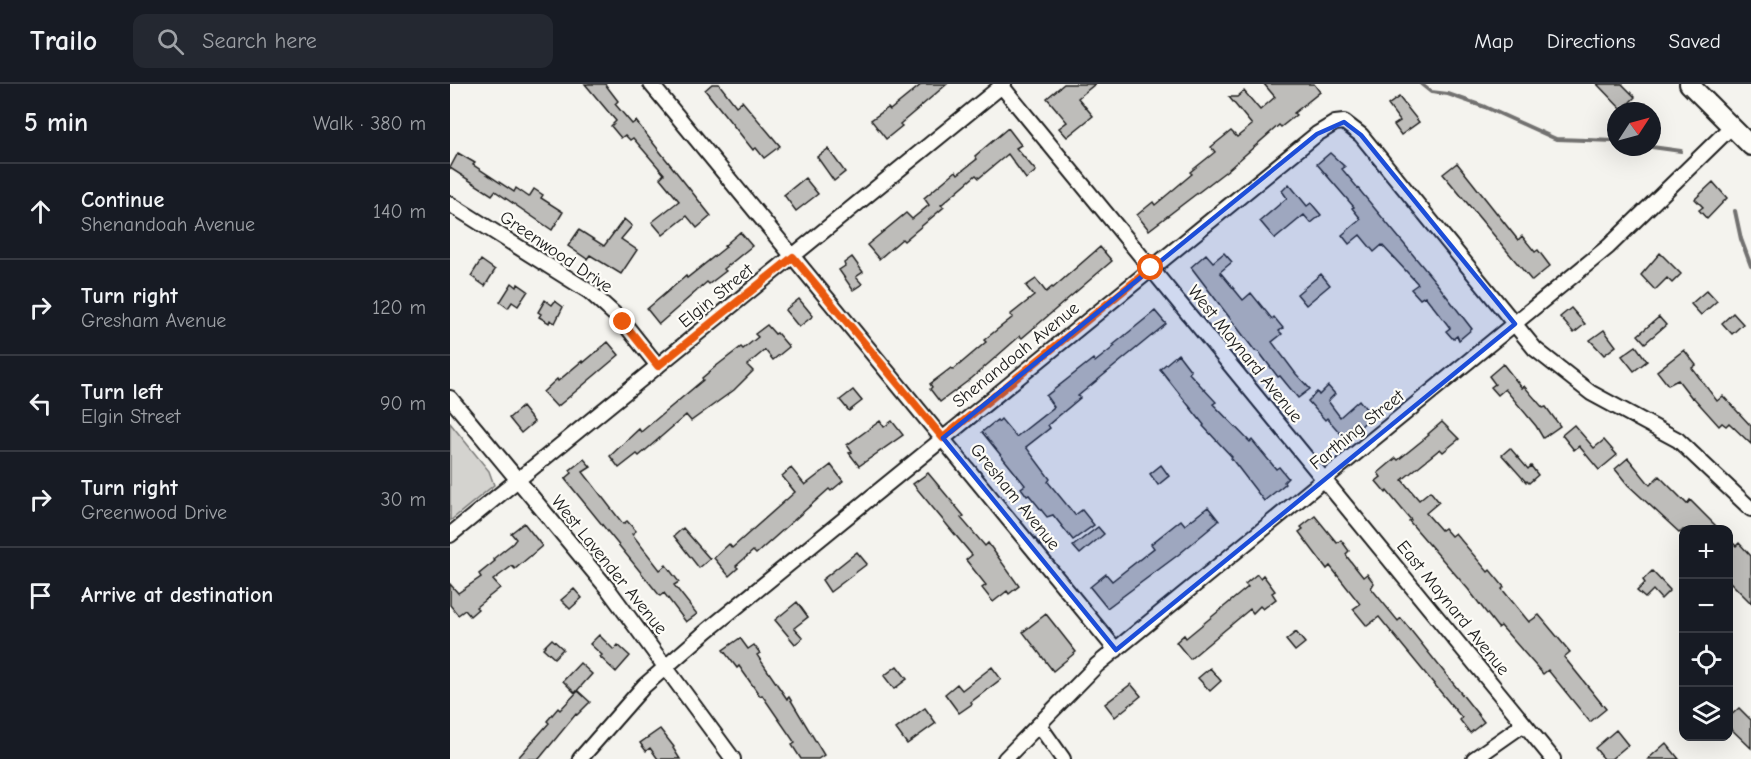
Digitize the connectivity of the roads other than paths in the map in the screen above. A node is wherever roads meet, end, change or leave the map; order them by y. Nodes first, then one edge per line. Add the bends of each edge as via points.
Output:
1 (651, 84) edge
2 (1689, 84) edge
3 (1002, 85) edge
4 (1731, 127) junction
5 (1751, 146) edge
6 (450, 204) edge
7 (793, 257) junction
8 (1151, 268) junction
9 (1515, 324) junction
10 (658, 366) junction
11 (450, 398) edge
12 (943, 438) junction
13 (518, 480) junction
14 (1325, 480) junction
15 (1751, 509) edge
16 (450, 536) edge
17 (1116, 650) junction
18 (666, 667) junction
19 (1524, 724) junction
20 (1039, 725) junction
21 (580, 759) edge
22 (734, 759) edge
23 (1005, 759) edge
24 (1063, 759) edge
25 (1474, 759) edge
26 (1553, 759) edge

1 - 7 street, Gresham Avenue
2 - 4 street
3 - 7 street, Elgin Street
3 - 8 street, West Maynard Avenue
4 - 5 street
4 - 9 street, Farthing Street via 1608,247
6 - 10 street, Greenwood Drive via 590,292 623,322
7 - 10 street, Elgin Street
7 - 12 street, Gresham Avenue
8 - 9 street, Shenandoah Avenue via 1317,134 1344,122 1353,127
8 - 12 street, Shenandoah Avenue
8 - 14 street, West Maynard Avenue
9 - 14 street, Farthing Street
9 - 15 street via 1535,349 1591,393 1678,440
10 - 13 street, Elgin Street
11 - 13 street, West Lavender Avenue
12 - 17 street, Gresham Avenue
12 - 18 street, Shenandoah Avenue
13 - 16 street, Elgin Street
13 - 18 street, West Lavender Avenue
14 - 17 street, Farthing Street
14 - 19 street, East Maynard Avenue
17 - 20 street, Farthing Street
18 - 21 street, Shenandoah Avenue via 644,686
18 - 22 street, West Lavender Avenue
19 - 25 street
19 - 26 street, East Maynard Avenue
20 - 23 street, Farthing Street
20 - 24 street

